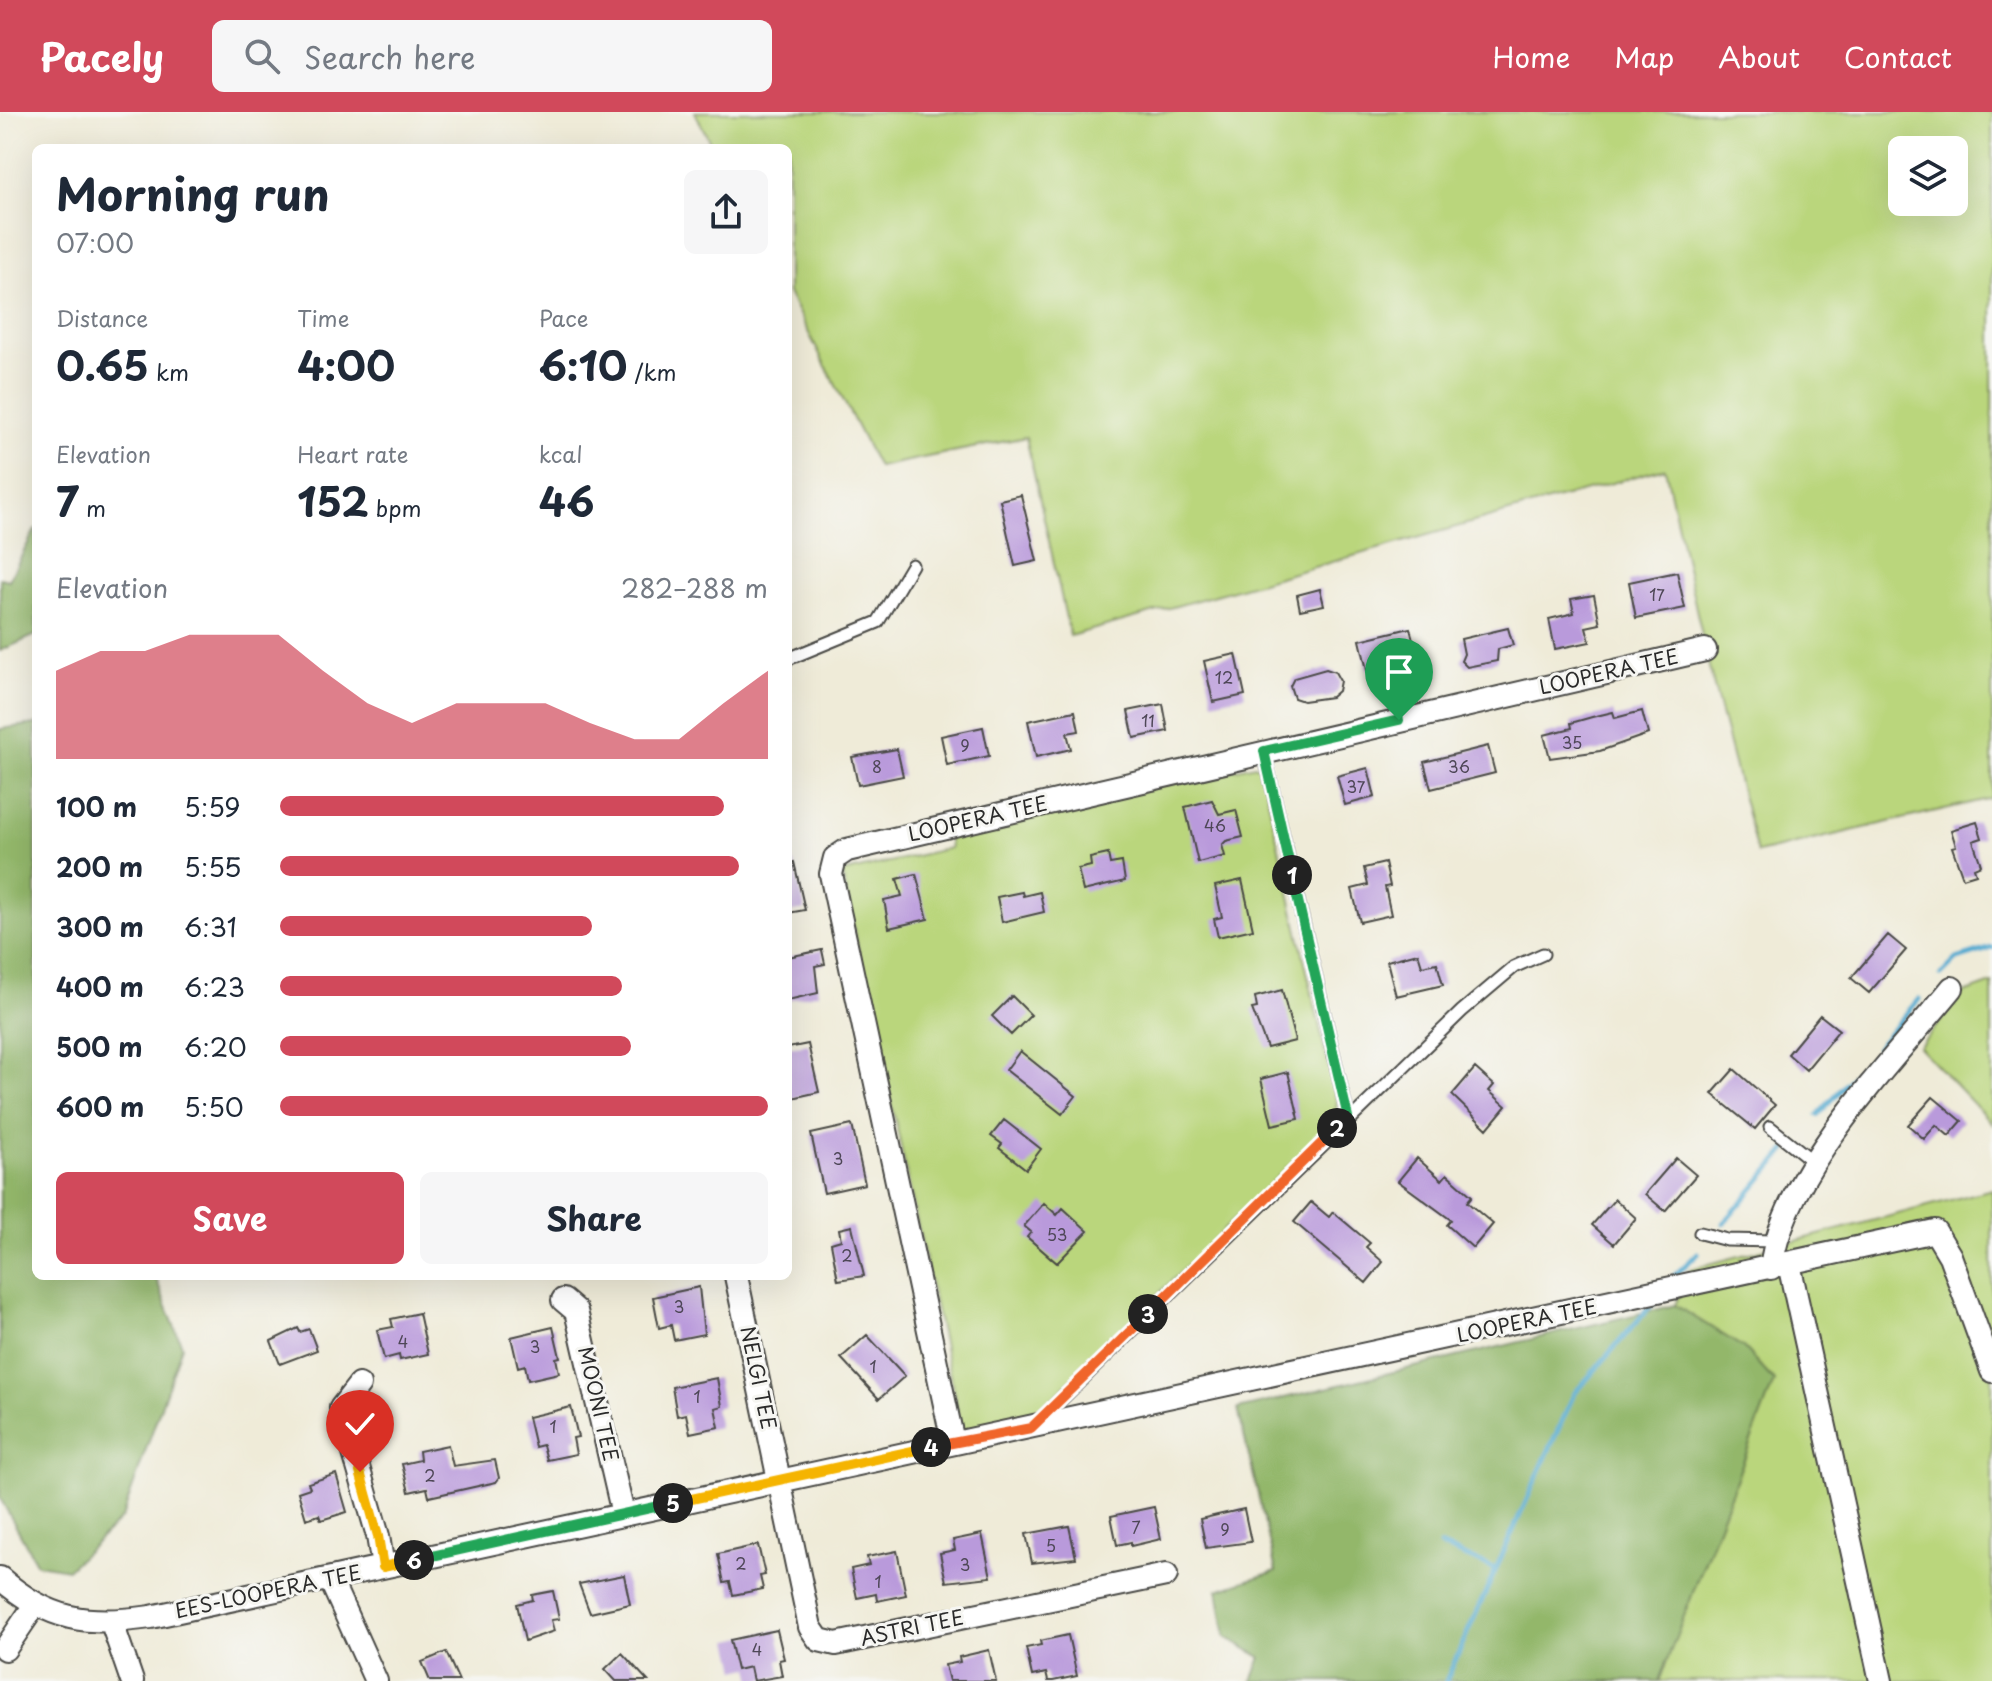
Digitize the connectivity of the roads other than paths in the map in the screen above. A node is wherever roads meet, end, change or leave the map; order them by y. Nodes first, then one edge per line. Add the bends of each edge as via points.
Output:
1 (912, 565) dead end
2 (1705, 650) dead end
3 (792, 657) edge
4 (1264, 751) junction
5 (1543, 954) dead end
6 (1952, 988) dead end
7 (1348, 1117) junction
8 (1770, 1127) dead end
9 (1814, 1162) junction
10 (1700, 1233) dead end
11 (1774, 1241) junction
12 (1780, 1266) junction
13 (737, 1280) edge
14 (563, 1300) dead end
15 (1992, 1371) edge
16 (359, 1385) dead end
17 (1031, 1428) junction
18 (953, 1442) junction
19 (779, 1480) junction
20 (623, 1514) junction
21 (383, 1567) junction
22 (1166, 1575) dead end
23 (0, 1578) edge
24 (330, 1579) junction
25 (35, 1605) junction
26 (112, 1623) junction
27 (2, 1649) edge
28 (132, 1681) edge
29 (376, 1681) edge
30 (1881, 1681) edge

1 - 3 lane via 878,622
2 - 4 street, LOOPERA TEE
4 - 7 lane
4 - 18 street, LOOPERA TEE via 847,850 835,858 831,874
5 - 7 lane via 1514,967
6 - 9 street
7 - 17 lane
8 - 9 lane
9 - 11 street
10 - 11 lane via 1727,1240
11 - 12 street
12 - 15 street, LOOPERA TEE via 1935,1231 1950,1256
12 - 17 street, LOOPERA TEE
12 - 30 street
13 - 19 street, NELGI TEE
14 - 20 street, MOONI TEE via 576,1311
16 - 21 street via 341,1408
17 - 18 street, LOOPERA TEE
18 - 19 street, LOOPERA TEE
19 - 20 street, EES-LOOPERA TEE
19 - 22 street, ASTRI TEE via 810,1627 819,1640 836,1644
20 - 21 street, EES-LOOPERA TEE
21 - 24 street, EES-LOOPERA TEE
23 - 25 street, EES-LOOPERA TEE
24 - 26 street, EES-LOOPERA TEE
24 - 29 street
25 - 26 street, EES-LOOPERA TEE via 60,1616
25 - 27 street
26 - 28 street

